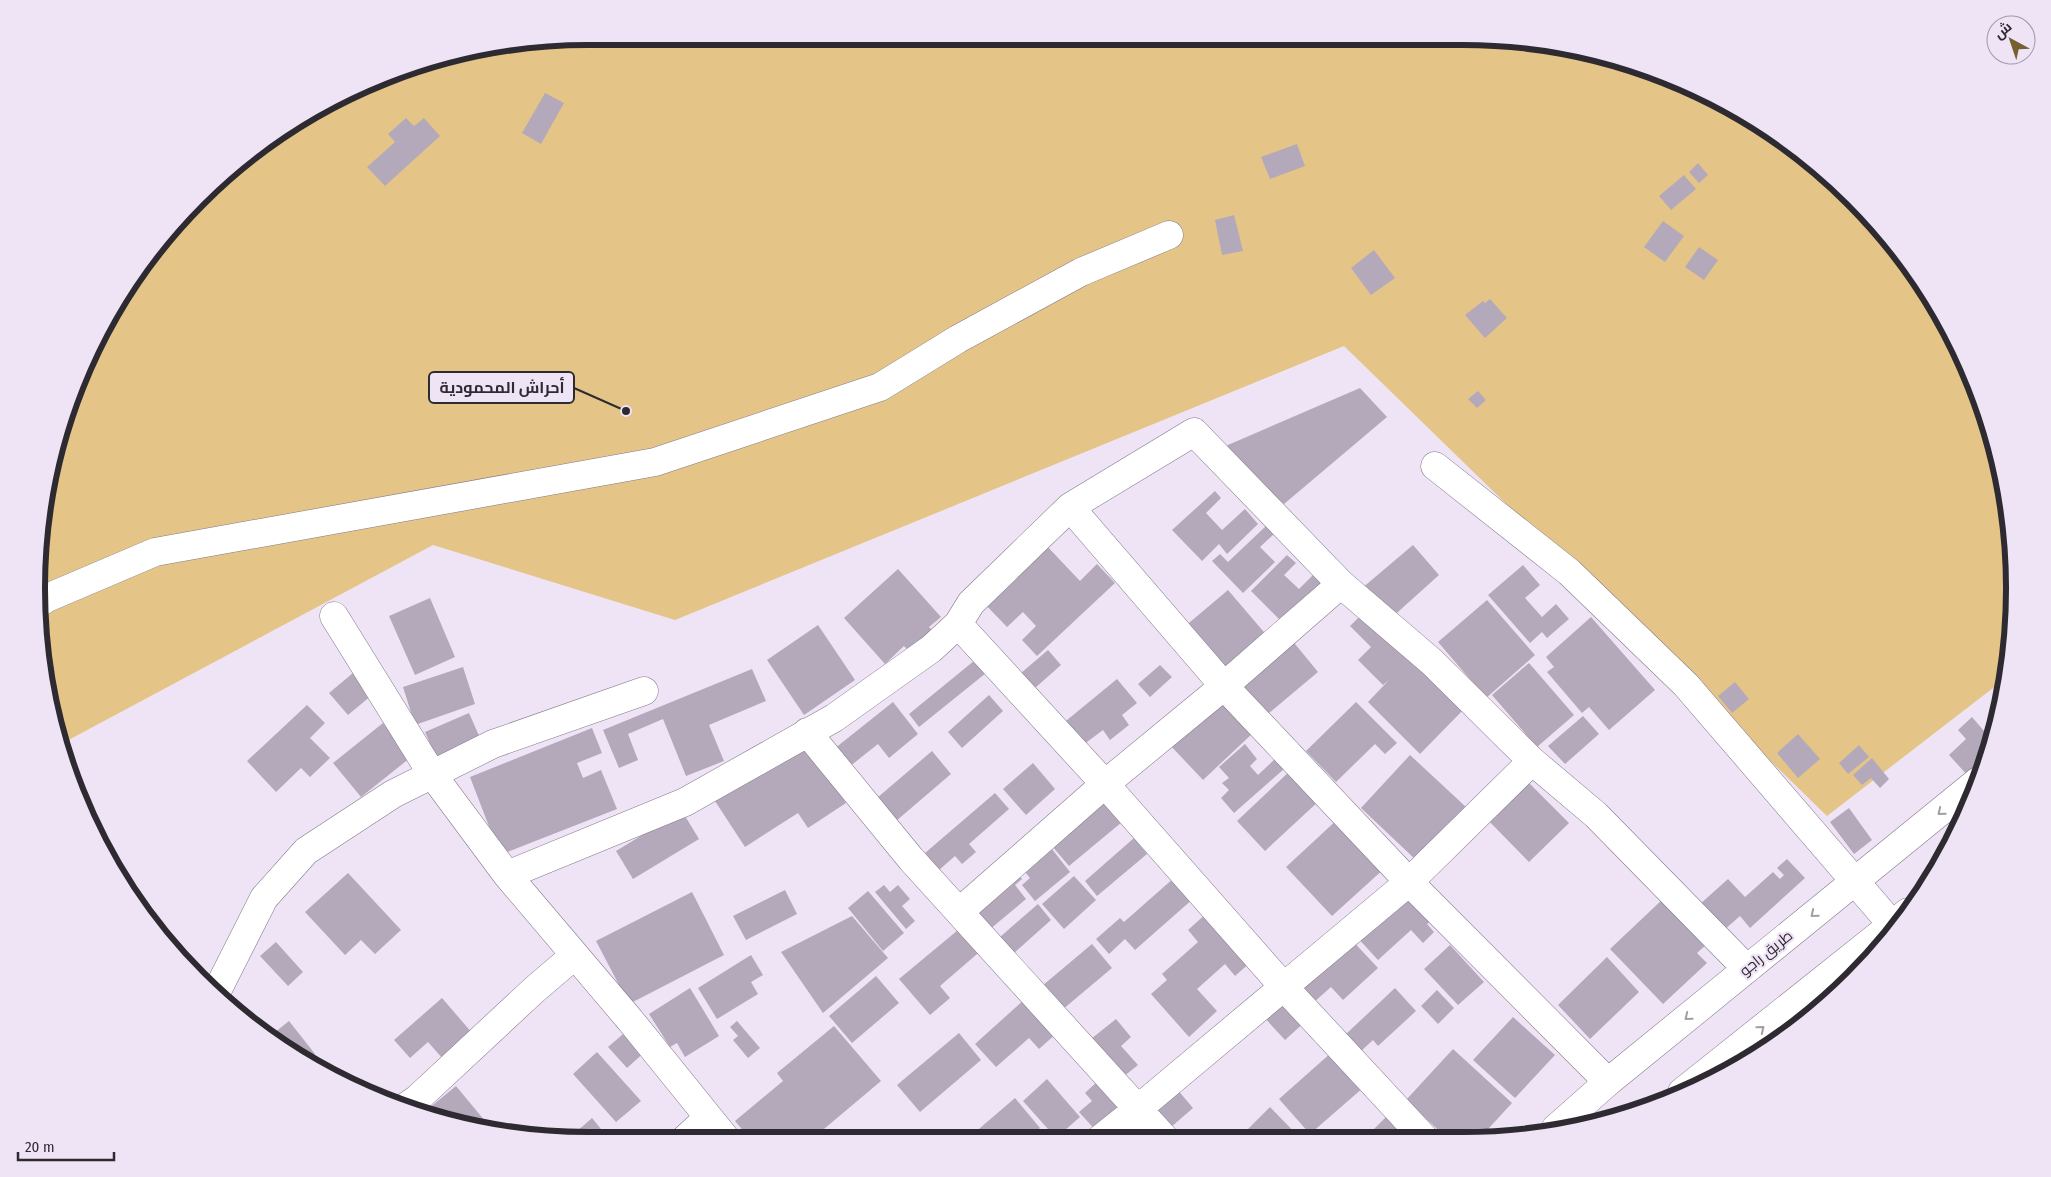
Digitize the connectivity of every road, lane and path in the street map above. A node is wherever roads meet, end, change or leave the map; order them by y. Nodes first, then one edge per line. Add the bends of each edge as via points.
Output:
1 (1169, 235) dead end
2 (1435, 466) dead end
3 (1070, 507) junction
4 (1341, 584) junction
5 (45, 599) edge
6 (334, 616) dead end
7 (958, 624) junction
8 (1224, 686) junction
9 (644, 691) dead end
10 (807, 732) junction
11 (1532, 761) junction
12 (432, 774) junction
13 (1105, 784) junction
14 (1967, 790) edge
15 (507, 874) junction
16 (1855, 881) junction
17 (1409, 882) junction
18 (959, 912) junction
19 (1894, 919) edge
20 (1879, 937) edge
21 (575, 955) junction
22 (1747, 969) junction
23 (1284, 986) junction
24 (219, 987) edge
25 (1705, 1075) edge
26 (1608, 1082) junction
27 (412, 1102) edge
28 (1139, 1108) junction
29 (708, 1118) junction
30 (1562, 1123) edge
31 (693, 1132) edge
32 (720, 1132) edge
33 (1109, 1132) edge
34 (1159, 1132) edge
35 (1419, 1132) edge

1 - 5 street via 1081,272 958,339 880,387 664,459 155,552
2 - 16 street via 1569,572 1686,685
3 - 4 street via 1194,432
3 - 7 street via 971,603
3 - 8 street
4 - 8 street
4 - 11 street via 1432,662
6 - 12 street
7 - 10 street via 930,649 834,718
7 - 13 street
8 - 13 street
8 - 17 street
9 - 12 street via 493,744
10 - 15 street via 685,802
10 - 18 street
11 - 17 street
11 - 22 street via 1596,815
12 - 15 street
12 - 24 street via 393,794 306,851 264,898
13 - 18 street
13 - 23 street
14 -> 16 street, طريق راجو
15 - 21 street
16 - 19 street
16 -> 22 street, طريق راجو
17 - 23 street
17 - 26 street
18 - 28 street
25 -> 20 street
21 - 27 street
21 - 29 street
22 -> 26 street, طريق راجو
23 - 28 street
23 - 35 street
26 - 30 street, طريق راجو
28 - 33 street
28 - 34 street
29 - 31 street
29 - 32 street

